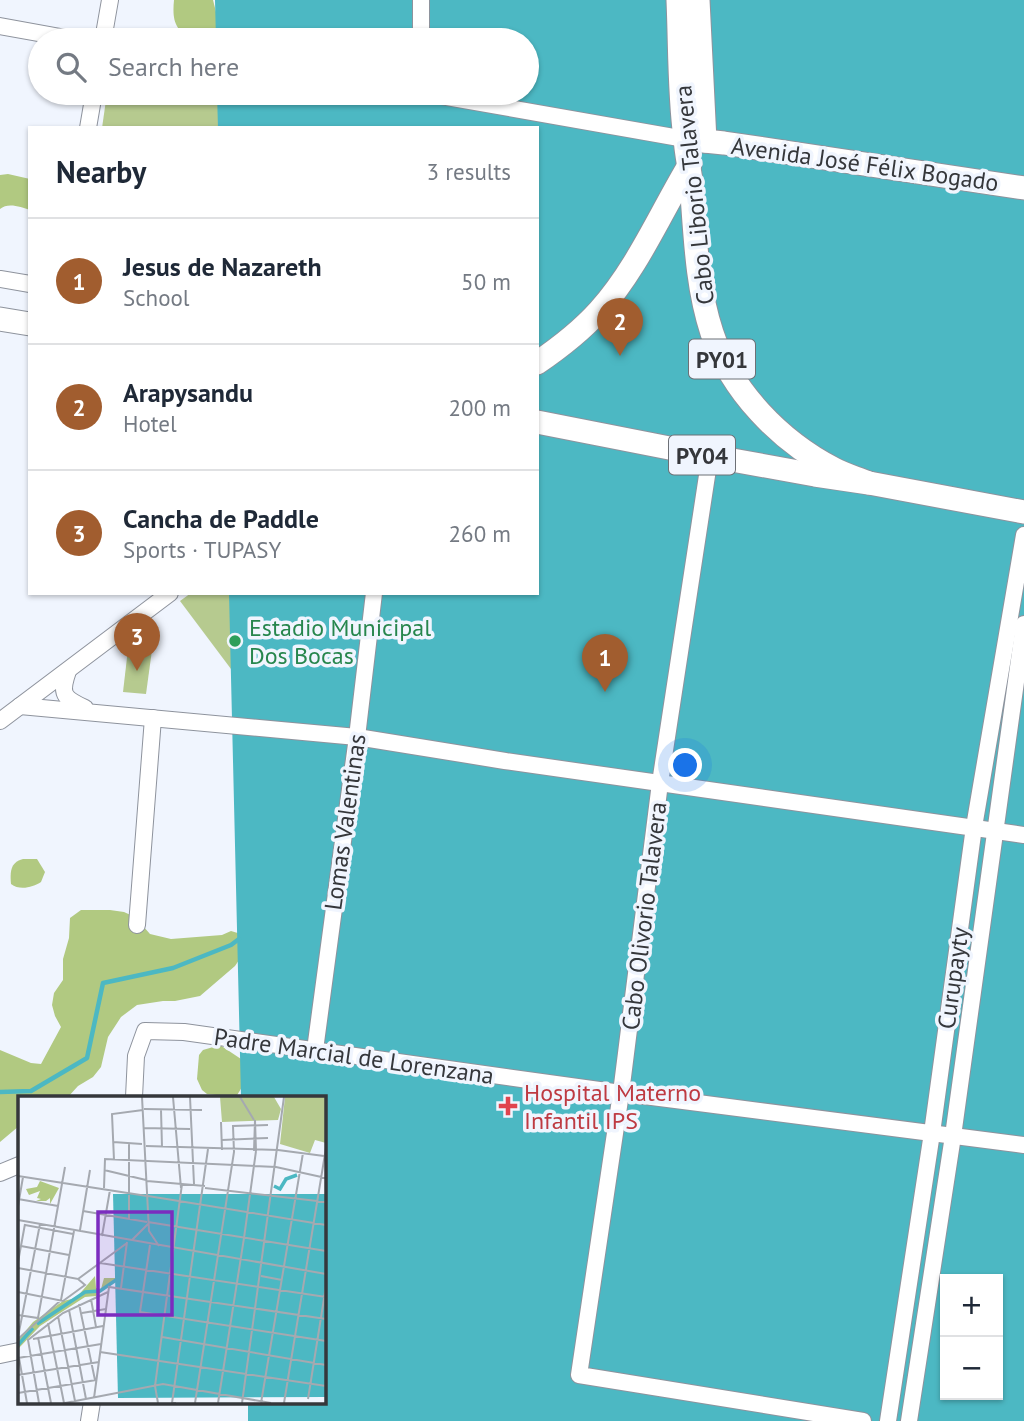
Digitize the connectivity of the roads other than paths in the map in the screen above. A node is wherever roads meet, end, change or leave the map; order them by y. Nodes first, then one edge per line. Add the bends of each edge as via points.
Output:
1 (110, 0) edge
2 (421, 0) edge
3 (678, 0) edge
4 (698, 0) edge
5 (0, 26) edge
6 (105, 28) edge
7 (422, 28) edge
8 (28, 31) edge
9 (92, 105) edge
10 (493, 105) edge
11 (88, 126) edge
12 (695, 140) junction
13 (689, 166) junction
14 (1024, 188) edge
15 (0, 279) edge
16 (28, 284) edge
17 (0, 319) edge
18 (28, 324) edge
19 (539, 361) edge
20 (539, 422) edge
21 (710, 456) junction
22 (869, 482) junction
23 (1024, 512) edge
24 (1024, 535) edge
25 (167, 595) edge
26 (374, 595) edge
27 (1024, 624) edge
28 (68, 671) junction
29 (20, 706) junction
30 (96, 713) junction
31 (153, 718) junction
32 (0, 721) edge
33 (357, 737) junction
34 (660, 783) junction
35 (974, 827) junction
36 (995, 830) junction
37 (1024, 835) edge
38 (137, 925) dead end
39 (315, 1050) junction
40 (621, 1093) junction
41 (134, 1096) edge
42 (932, 1133) junction
43 (953, 1136) junction
44 (1024, 1145) edge
45 (18, 1165) edge
46 (0, 1173) edge
47 (18, 1351) edge
48 (0, 1355) edge
49 (863, 1421) edge
50 (888, 1421) edge
51 (909, 1421) edge

1 - 6 street
2 - 7 street
3 - 12 highway, Cabo Liborio Talavera
4 - 12 highway, Cabo Liborio Talavera
5 - 8 street
9 - 11 street
10 - 12 street, Avenida José Félix Bogado
12 - 13 highway
12 - 14 highway, Avenida José Félix Bogado
13 - 19 highway via 600,311
13 - 22 highway, Cabo Liborio Talavera / PY01 via 704,300 723,361 750,401 789,440 836,471
15 - 16 street
17 - 18 highway
20 - 21 highway, PY04
21 - 22 highway, PY04
21 - 34 street, Cabo Olivorio Talavera
22 - 23 highway, PY01
24 - 35 street, Curupayty
25 - 28 street
26 - 33 street, Lomas Valentinas
27 - 36 street, Curupayty
28 - 29 street
28 - 30 street via 64,693 70,701
29 - 30 street
29 - 32 street
30 - 31 street
31 - 33 street
31 - 38 street
33 - 34 street
33 - 39 street, Lomas Valentinas
34 - 35 street
34 - 40 street, Cabo Olivorio Talavera
35 - 36 street
35 - 42 street, Curupayty
36 - 37 street
36 - 43 street, Curupayty
39 - 40 street, Padre Marcial de Lorenzana
39 - 41 street, Padre Marcial de Lorenzana via 145,1031 136,1056
40 - 42 street, Padre Marcial de Lorenzana
40 - 49 street, Cabo Olivorio Talavera via 579,1376
42 - 43 street, Padre Marcial de Lorenzana
42 - 50 street, Curupayty
43 - 44 street, Padre Marcial de Lorenzana
43 - 51 street, Curupayty
45 - 46 street
47 - 48 street

